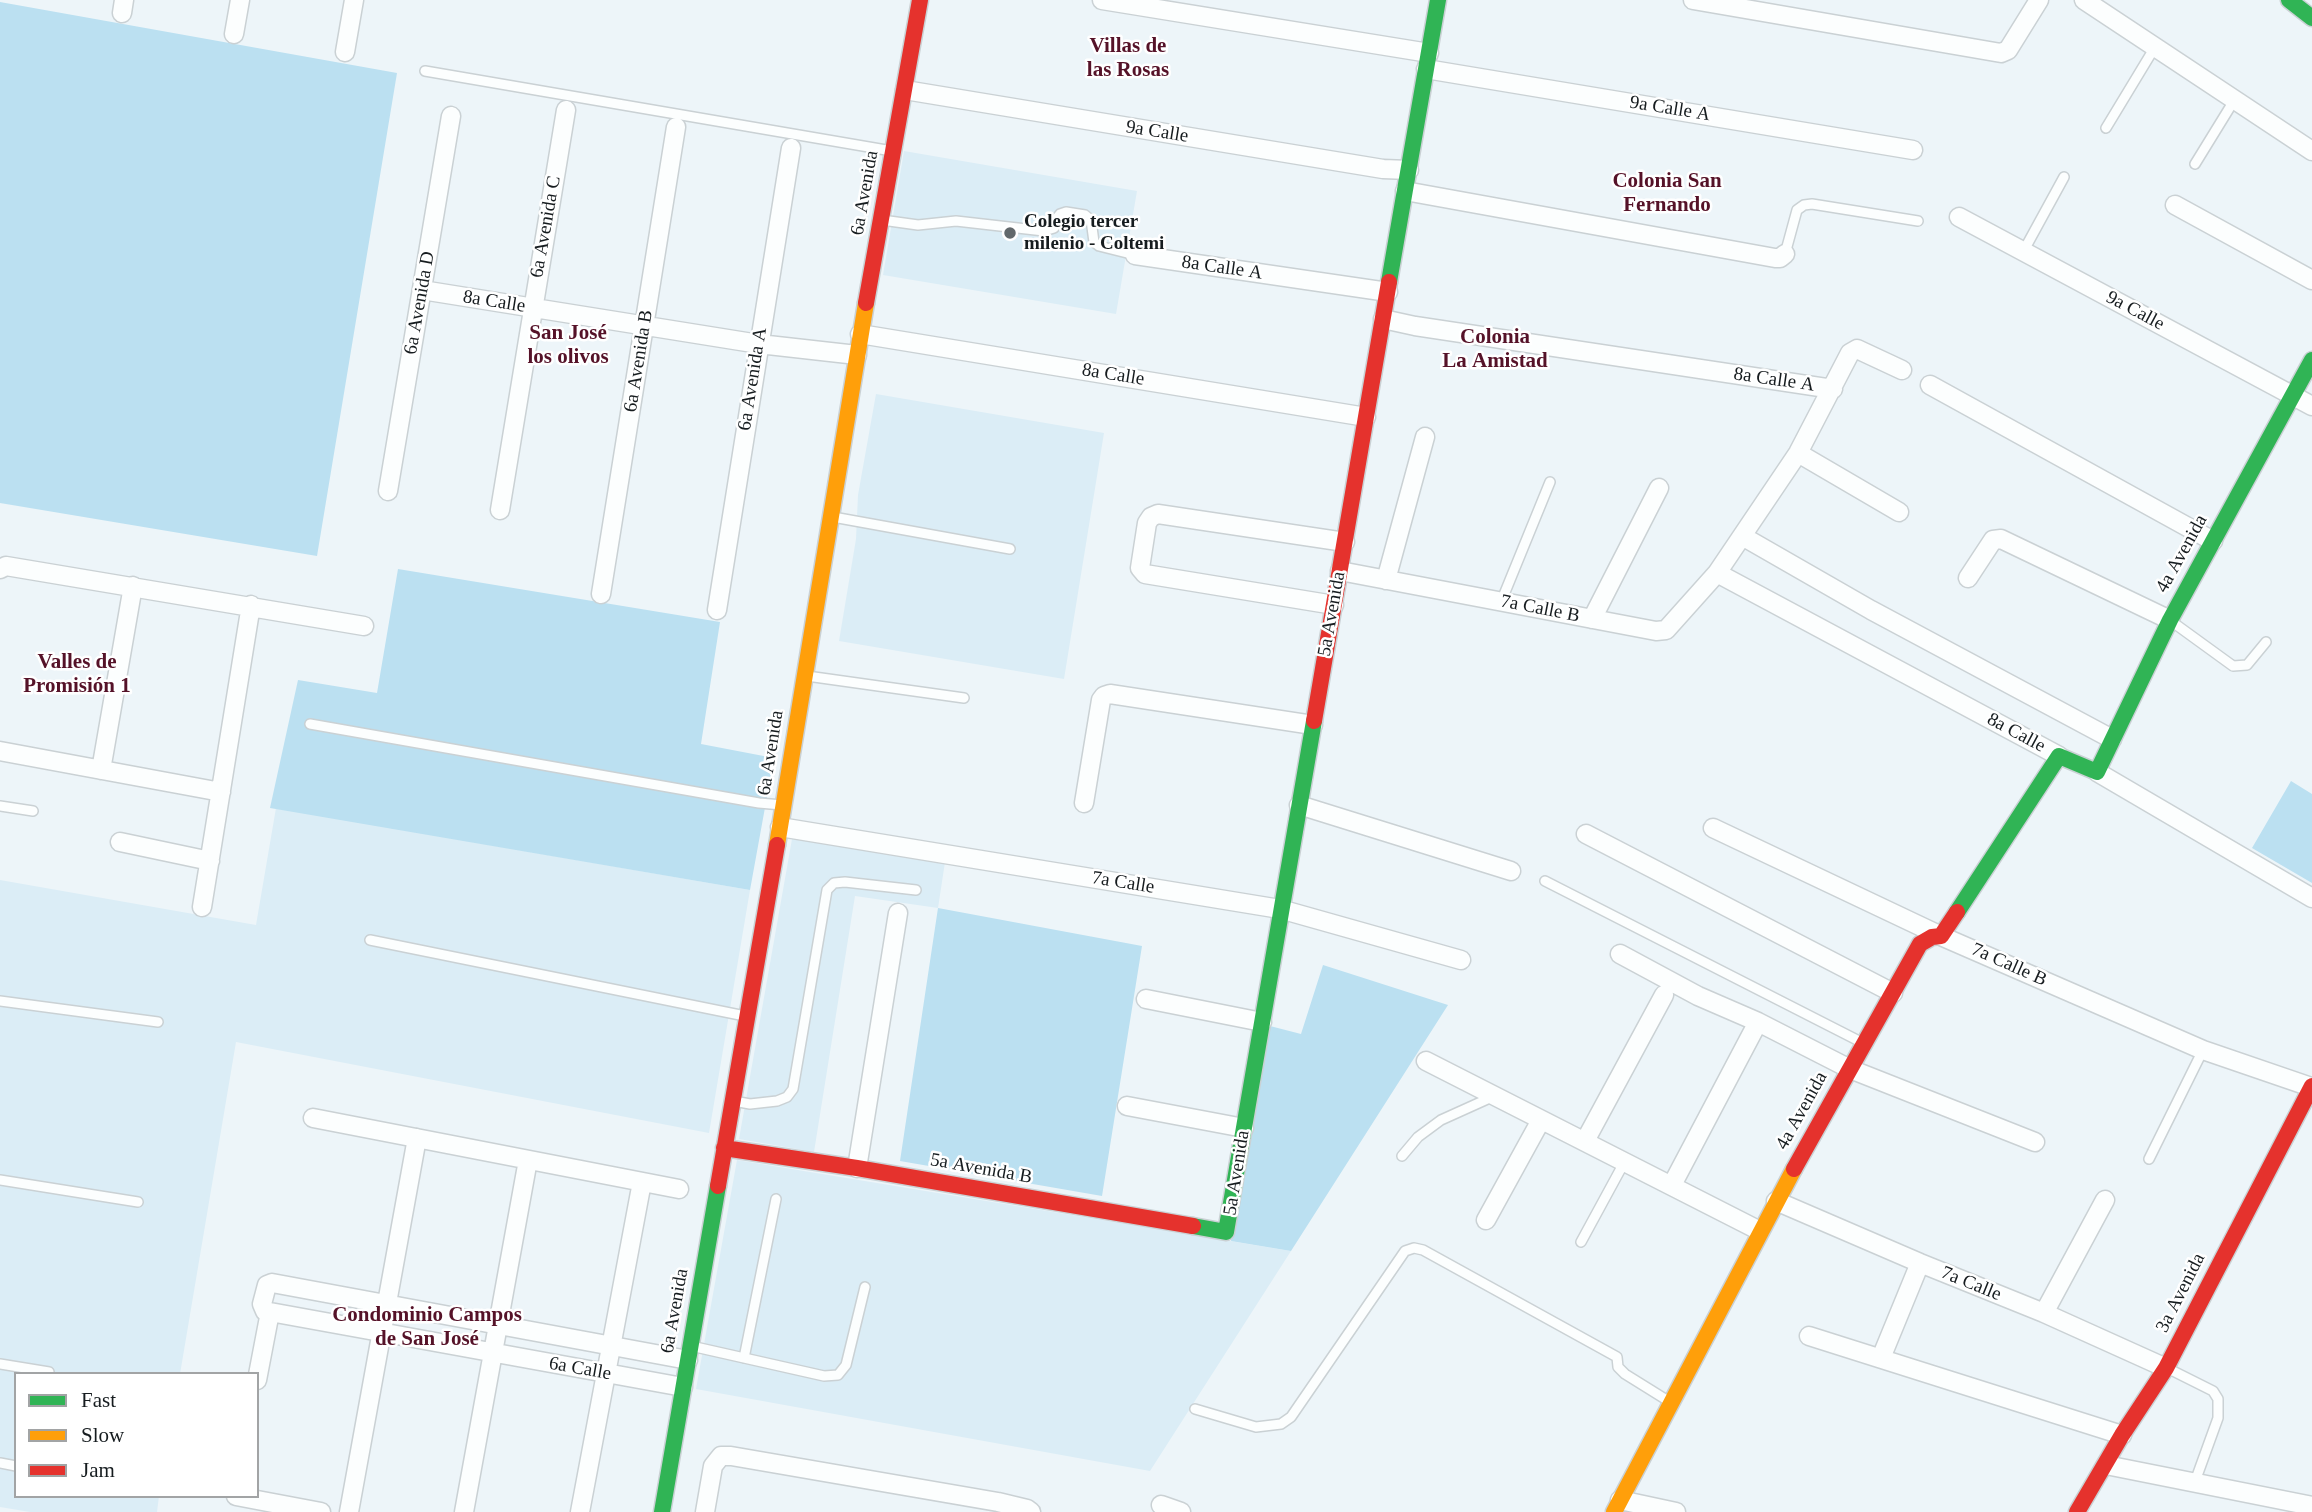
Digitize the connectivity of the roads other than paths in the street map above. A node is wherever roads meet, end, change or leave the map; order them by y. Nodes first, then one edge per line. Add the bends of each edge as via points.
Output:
1 (240, 0) edge
2 (354, 0) edge
3 (920, 0) edge
4 (1102, 0) edge
5 (1438, 0) edge
6 (1693, 0) edge
7 (2039, 0) edge
8 (2084, 0) edge
9 (2289, 0) edge
10 (2312, 18) edge
11 (234, 34) dead end
12 (2155, 47) junction
13 (345, 52) dead end
14 (1427, 61) junction
15 (425, 71) dead end
16 (905, 90) junction
17 (2235, 99) junction
18 (566, 110) dead end
19 (451, 116) dead end
20 (676, 127) dead end
21 (2106, 128) dead end
22 (791, 148) dead end
23 (1913, 150) dead end
24 (894, 151) junction
25 (2312, 151) edge
26 (2195, 164) dead end
27 (1409, 170) junction
28 (2064, 177) dead end
29 (1405, 191) junction
30 (2175, 205) dead end
31 (1959, 217) dead end
32 (882, 220) junction
33 (1918, 221) dead end
34 (2023, 252) junction
35 (1785, 254) joint
36 (1135, 255) joint
37 (2312, 280) edge
38 (422, 290) junction
39 (1388, 292) junction
40 (533, 308) junction
41 (1383, 319) junction
42 (645, 325) junction
43 (860, 334) junction
44 (759, 344) junction
45 (857, 355) junction
46 (2312, 360) edge
47 (1902, 370) dead end
48 (1930, 385) dead end
49 (1833, 388) junction
50 (2292, 395) junction
51 (2312, 406) edge
52 (1366, 417) junction
53 (1425, 437) dead end
54 (1798, 453) junction
55 (1550, 482) dead end
56 (1660, 488) dead end
57 (388, 491) dead end
58 (500, 510) dead end
59 (1899, 512) dead end
60 (831, 516) junction
61 (1742, 536) junction
62 (2213, 541) junction
63 (1345, 542) junction
64 (1010, 549) dead end
65 (3, 567) edge
66 (1340, 571) junction
67 (1717, 573) junction
68 (1968, 578) dead end
69 (1386, 580) junction
70 (133, 586) junction
71 (601, 594) dead end
72 (1501, 602) junction
73 (1334, 605) junction
74 (251, 606) junction
75 (717, 610) dead end
76 (1592, 619) junction
77 (2170, 621) junction
78 (364, 626) dead end
79 (2266, 642) dead end
80 (805, 675) junction
81 (964, 698) dead end
82 (310, 724) dead end
83 (1313, 725) junction
84 (2112, 739) junction
85 (0, 751) edge
86 (2059, 756) junction
87 (101, 770) junction
88 (2097, 772) junction
89 (221, 792) junction
90 (1084, 803) dead end
91 (1299, 805) junction
92 (0, 806) edge
93 (783, 806) junction
94 (33, 811) dead end
95 (780, 827) junction
96 (1713, 828) dead end
97 (1586, 834) dead end
98 (120, 842) dead end
99 (210, 861) junction
100 (1511, 871) dead end
101 (1545, 881) dead end
102 (916, 890) dead end
103 (2312, 898) edge
104 (202, 907) dead end
105 (1280, 909) junction
106 (898, 913) dead end
107 (1941, 936) junction
108 (370, 940) dead end
109 (1620, 954) dead end
110 (1461, 960) dead end
111 (1893, 993) junction
112 (1664, 995) dead end
113 (1146, 999) dead end
114 (0, 1001) edge
115 (747, 1016) junction
116 (158, 1022) dead end
117 (1262, 1022) junction
118 (1758, 1022) junction
119 (1864, 1044) junction
120 (2203, 1050) junction
121 (1426, 1061) dead end
122 (1850, 1069) junction
123 (2312, 1087) edge
124 (1494, 1096) junction
125 (732, 1101) junction
126 (1127, 1106) dead end
127 (313, 1118) dead end
128 (1541, 1120) junction
129 (1244, 1128) junction
130 (417, 1138) junction
131 (1585, 1141) junction
132 (2035, 1142) dead end
133 (724, 1148) junction
134 (1402, 1156) dead end
135 (2149, 1159) dead end
136 (528, 1160) junction
137 (1625, 1161) junction
138 (857, 1168) junction
139 (0, 1180) edge
140 (642, 1182) junction
141 (1672, 1185) junction
142 (678, 1189) dead end
143 (776, 1199) dead end
144 (2105, 1200) dead end
145 (1776, 1201) junction
146 (138, 1202) dead end
147 (1486, 1220) dead end
148 (1228, 1229) joint
149 (1760, 1231) junction
150 (1581, 1242) dead end
151 (1920, 1263) junction
152 (865, 1287) dead end
153 (387, 1305) junction
154 (270, 1312) junction
155 (2044, 1313) junction
156 (498, 1325) junction
157 (382, 1332) junction
158 (1809, 1336) dead end
159 (612, 1346) junction
160 (493, 1353) junction
161 (689, 1353) junction
162 (744, 1358) junction
163 (1881, 1358) junction
164 (0, 1364) edge
165 (2166, 1368) junction
166 (49, 1372) edge
167 (259, 1372) edge
168 (607, 1373) junction
169 (683, 1387) junction
170 (1671, 1402) junction
171 (1195, 1409) dead end
172 (2122, 1436) junction
173 (2106, 1465) junction
174 (2197, 1476) dead end
175 (247, 1498) edge
176 (1161, 1505) dead end
177 (1617, 1506) edge
178 (2312, 1506) edge
179 (1029, 1510) edge
180 (321, 1512) edge
181 (349, 1512) edge
182 (464, 1512) edge
183 (580, 1512) edge
184 (662, 1512) edge
185 (705, 1512) edge
186 (1181, 1512) edge
187 (1676, 1512) edge
188 (2077, 1512) edge

1 - 11 street
2 - 13 street
3 - 16 street, 6a Avenida
4 - 14 street, 9a Calle A
5 - 14 street, 5a Avenida
6 - 7 street via 2001,53 2008,50
8 - 12 street
9 - 10 street
12 - 17 street
12 - 21 lane
14 - 23 street, 9a Calle A
14 - 27 street, 5a Avenida
15 - 24 lane
16 - 24 street, 6a Avenida
16 - 27 street, 9a Calle
17 - 25 street
17 - 26 lane
18 - 40 street, 6a Avenida C
19 - 38 street, 6a Avenida D
20 - 42 street, 6a Avenida B
22 - 44 street, 6a Avenida A
24 - 32 street, 6a Avenida
27 - 29 street, 5a Avenida
28 - 34 lane
29 - 35 street via 1775,258
29 - 39 street, 5a Avenida
30 - 37 street
31 - 34 street, 9a Calle
32 - 36 lane, 8a Calle A via 918,225 956,221 1051,231 1066,212 1091,220 1094,242 1099,246
32 - 43 street, 6a Avenida
33 - 35 lane via 1804,205 1797,210
34 - 50 street, 9a Calle
36 - 39 street, 8a Calle A
38 - 40 street, 8a Calle
38 - 57 street, 6a Avenida D
39 - 41 street, 5a Avenida
40 - 42 street, 8a Calle
40 - 58 street, 6a Avenida C
41 - 49 street, 8a Calle A
41 - 52 street, 5a Avenida
42 - 44 street, 8a Calle
42 - 71 street, 6a Avenida B
43 - 45 street, 6a Avenida
43 - 52 street, 8a Calle
44 - 45 street, 8a Calle
44 - 75 street, 6a Avenida A
45 - 60 street, 6a Avenida
46 - 50 street, 4a Avenida
47 - 49 street via 1857,349 1850,353
48 - 62 street
49 - 54 street
50 - 51 street, 9a Calle
50 - 62 street, 4a Avenida
52 - 63 street, 5a Avenida
53 - 69 street
54 - 59 street
54 - 61 street
55 - 72 lane
56 - 76 street
60 - 64 lane
60 - 80 street, 6a Avenida
61 - 67 street
61 - 84 street
62 - 77 street, 4a Avenida
63 - 66 street, 5a Avenida
63 - 73 street via 1158,514 1147,523 1140,568 1145,575
65 - 70 street
66 - 69 street, 7a Calle B
66 - 73 street, 5a Avenida
67 - 76 street, 7a Calle B via 1666,630
67 - 86 street, 8a Calle
68 - 77 street via 1997,538
69 - 72 street, 7a Calle B
70 - 74 street
70 - 87 street
72 - 76 street, 7a Calle B
73 - 83 street, 5a Avenida
74 - 78 street
74 - 89 street
77 - 79 lane via 2233,666 2247,665
77 - 84 street, 4a Avenida
80 - 81 lane
80 - 93 street, 6a Avenida
82 - 93 lane
83 - 90 street via 1104,696
83 - 91 street, 5a Avenida
84 - 88 street, 4a Avenida
85 - 87 street
86 - 88 street, 8a Calle
86 - 107 street, 4a Avenida
87 - 89 street
88 - 103 street, 8a Calle
89 - 99 street
91 - 100 street
91 - 105 street, 5a Avenida
92 - 94 lane
93 - 95 street, 6a Avenida
95 - 105 street, 7a Calle
95 - 115 street, 6a Avenida
96 - 107 street, 7a Calle B
97 - 111 street
98 - 99 street
99 - 104 street
101 - 119 lane
102 - 125 lane via 845,882 834,883 827,890 793,1089 777,1101
105 - 110 street, 7a Calle
105 - 117 street, 5a Avenida
106 - 138 street
107 - 111 street, 4a Avenida via 1920,944
107 - 120 street, 7a Calle B
108 - 115 lane
109 - 118 street
111 - 119 street, 4a Avenida
112 - 131 street
113 - 117 street
114 - 116 lane
115 - 125 street, 6a Avenida
117 - 129 street, 5a Avenida
118 - 122 street
118 - 141 street
119 - 122 street, 4a Avenida
120 - 123 street, 7a Calle B
120 - 135 lane
121 - 124 street
122 - 132 street
122 - 145 street, 4a Avenida
123 - 165 street, 3a Avenida
124 - 128 street
124 - 134 lane via 1441,1120
125 - 133 street, 6a Avenida
126 - 129 street
127 - 130 street
128 - 131 street
128 - 147 street
129 - 148 street, 5a Avenida
130 - 136 street
130 - 153 street
131 - 137 street
133 - 138 street, 5a Avenida B
133 - 161 street, 6a Avenida
136 - 140 street
136 - 156 street
137 - 141 street
137 - 150 lane
138 - 148 street, 5a Avenida B via 1222,1233
139 - 146 lane
140 - 142 street
140 - 159 street
141 - 149 street
143 - 162 lane
144 - 155 street
145 - 149 street, 4a Avenida
145 - 151 street, 7a Calle
149 - 170 street, 4a Avenida
151 - 155 street, 7a Calle
151 - 163 street
152 - 162 lane via 846,1365 838,1375
153 - 154 street, 6a Calle via 272,1283 267,1285 262,1304
153 - 156 street, 6a Calle
153 - 157 street
154 - 157 street, 6a Calle
154 - 167 street
155 - 165 street, 7a Calle
156 - 159 street, 6a Calle
156 - 160 street
157 - 160 street, 6a Calle
157 - 181 street
158 - 163 street
159 - 161 street, 6a Calle
159 - 168 street
160 - 168 street, 6a Calle
160 - 182 street
161 - 162 lane
161 - 169 street, 6a Avenida
163 - 172 street
164 - 166 lane
165 - 172 street, 3a Avenida
165 - 174 lane via 2213,1391 2218,1399 2218,1418
168 - 169 street, 6a Calle
168 - 183 street
169 - 184 street, 6a Avenida
170 - 171 lane via 1625,1374 1617,1357 1414,1248 1405,1251 1291,1417 1281,1424 1256,1427
170 - 177 street, 4a Avenida
172 - 173 street, 3a Avenida
173 - 178 street
173 - 188 street, 3a Avenida
175 - 180 street
176 - 186 street
177 - 187 street
179 - 185 street via 721,1456 713,1466

